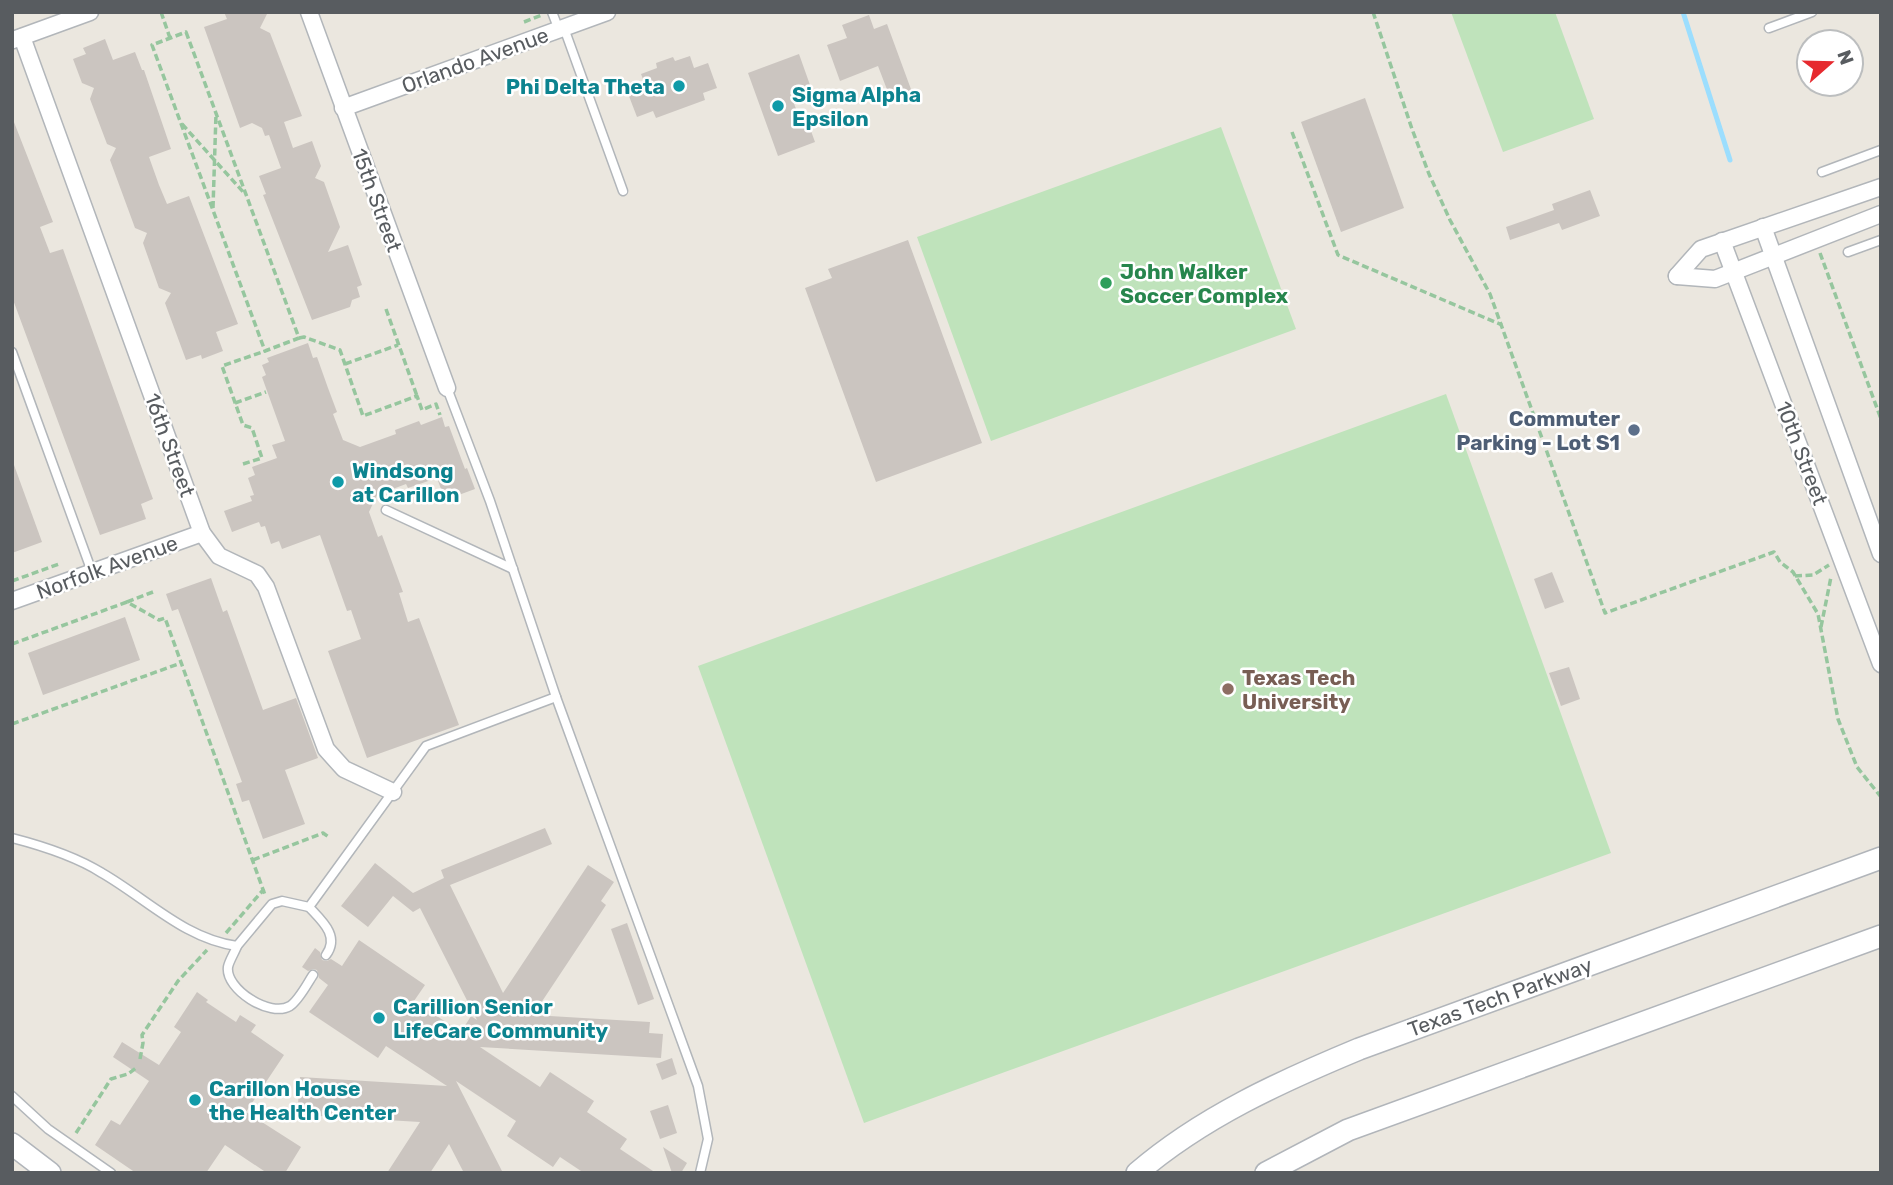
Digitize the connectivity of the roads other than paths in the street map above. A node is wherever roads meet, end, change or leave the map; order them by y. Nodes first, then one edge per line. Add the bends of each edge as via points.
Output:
1 (309, 12) edge
2 (551, 12) edge
3 (607, 12) edge
4 (1812, 12) edge
5 (80, 14) edge
6 (1769, 28) dead end
7 (561, 29) junction
8 (17, 38) edge
9 (343, 108) junction
10 (1881, 150) edge
11 (1822, 172) dead end
12 (1881, 187) edge
13 (623, 191) dead end
14 (1881, 214) edge
15 (1763, 228) junction
16 (1881, 240) edge
17 (1722, 242) junction
18 (1848, 252) dead end
19 (1774, 257) junction
20 (1734, 272) junction
21 (12, 352) edge
22 (447, 388) joint
23 (386, 510) dead end
24 (202, 533) junction
25 (1881, 554) edge
26 (513, 569) junction
27 (92, 572) junction
28 (12, 601) edge
29 (1881, 664) edge
30 (556, 697) junction
31 (393, 792) junction
32 (12, 838) edge
33 (1881, 858) edge
34 (309, 907) junction
35 (1881, 936) edge
36 (237, 946) junction
37 (326, 955) dead end
38 (313, 975) dead end
39 (12, 1096) edge
40 (12, 1144) edge
41 (50, 1173) edge
42 (111, 1173) edge
43 (701, 1173) edge
44 (1137, 1173) edge
45 (1266, 1173) edge

1 - 9 street, 15th Street
2 - 7 lane
3 - 7 street, Orlando Avenue
4 - 6 lane
5 - 8 street
7 - 9 street, Orlando Avenue
7 - 13 lane
8 - 24 street, 16th Street
9 - 22 street, 15th Street
10 - 11 lane
12 - 15 street
14 - 19 street
15 - 17 street
15 - 19 street, 10th Street
16 - 18 lane
17 - 20 street, 10th Street
17 - 20 street via 1701,249 1677,276 1715,279
19 - 20 street
19 - 25 street, 10th Street
20 - 29 street, 10th Street
21 - 27 lane
22 - 26 lane
23 - 26 lane
24 - 27 street, Norfolk Avenue
24 - 31 street, 16th Street via 219,556 257,573 266,587 326,749 344,769
26 - 30 lane
27 - 28 street, Norfolk Avenue
30 - 31 lane via 426,746
30 - 43 lane via 698,1086 708,1139
31 - 34 lane
32 - 36 lane via 44,846 101,872 196,935
33 - 44 main road, Texas Tech Parkway via 1289,1078 1220,1115
34 - 36 lane via 282,901 272,904
34 - 37 lane via 332,936
35 - 45 main road via 1348,1130
36 - 38 lane via 228,967 232,982 263,1007 279,1010 291,1005
39 - 42 lane via 48,1129
40 - 41 main road

